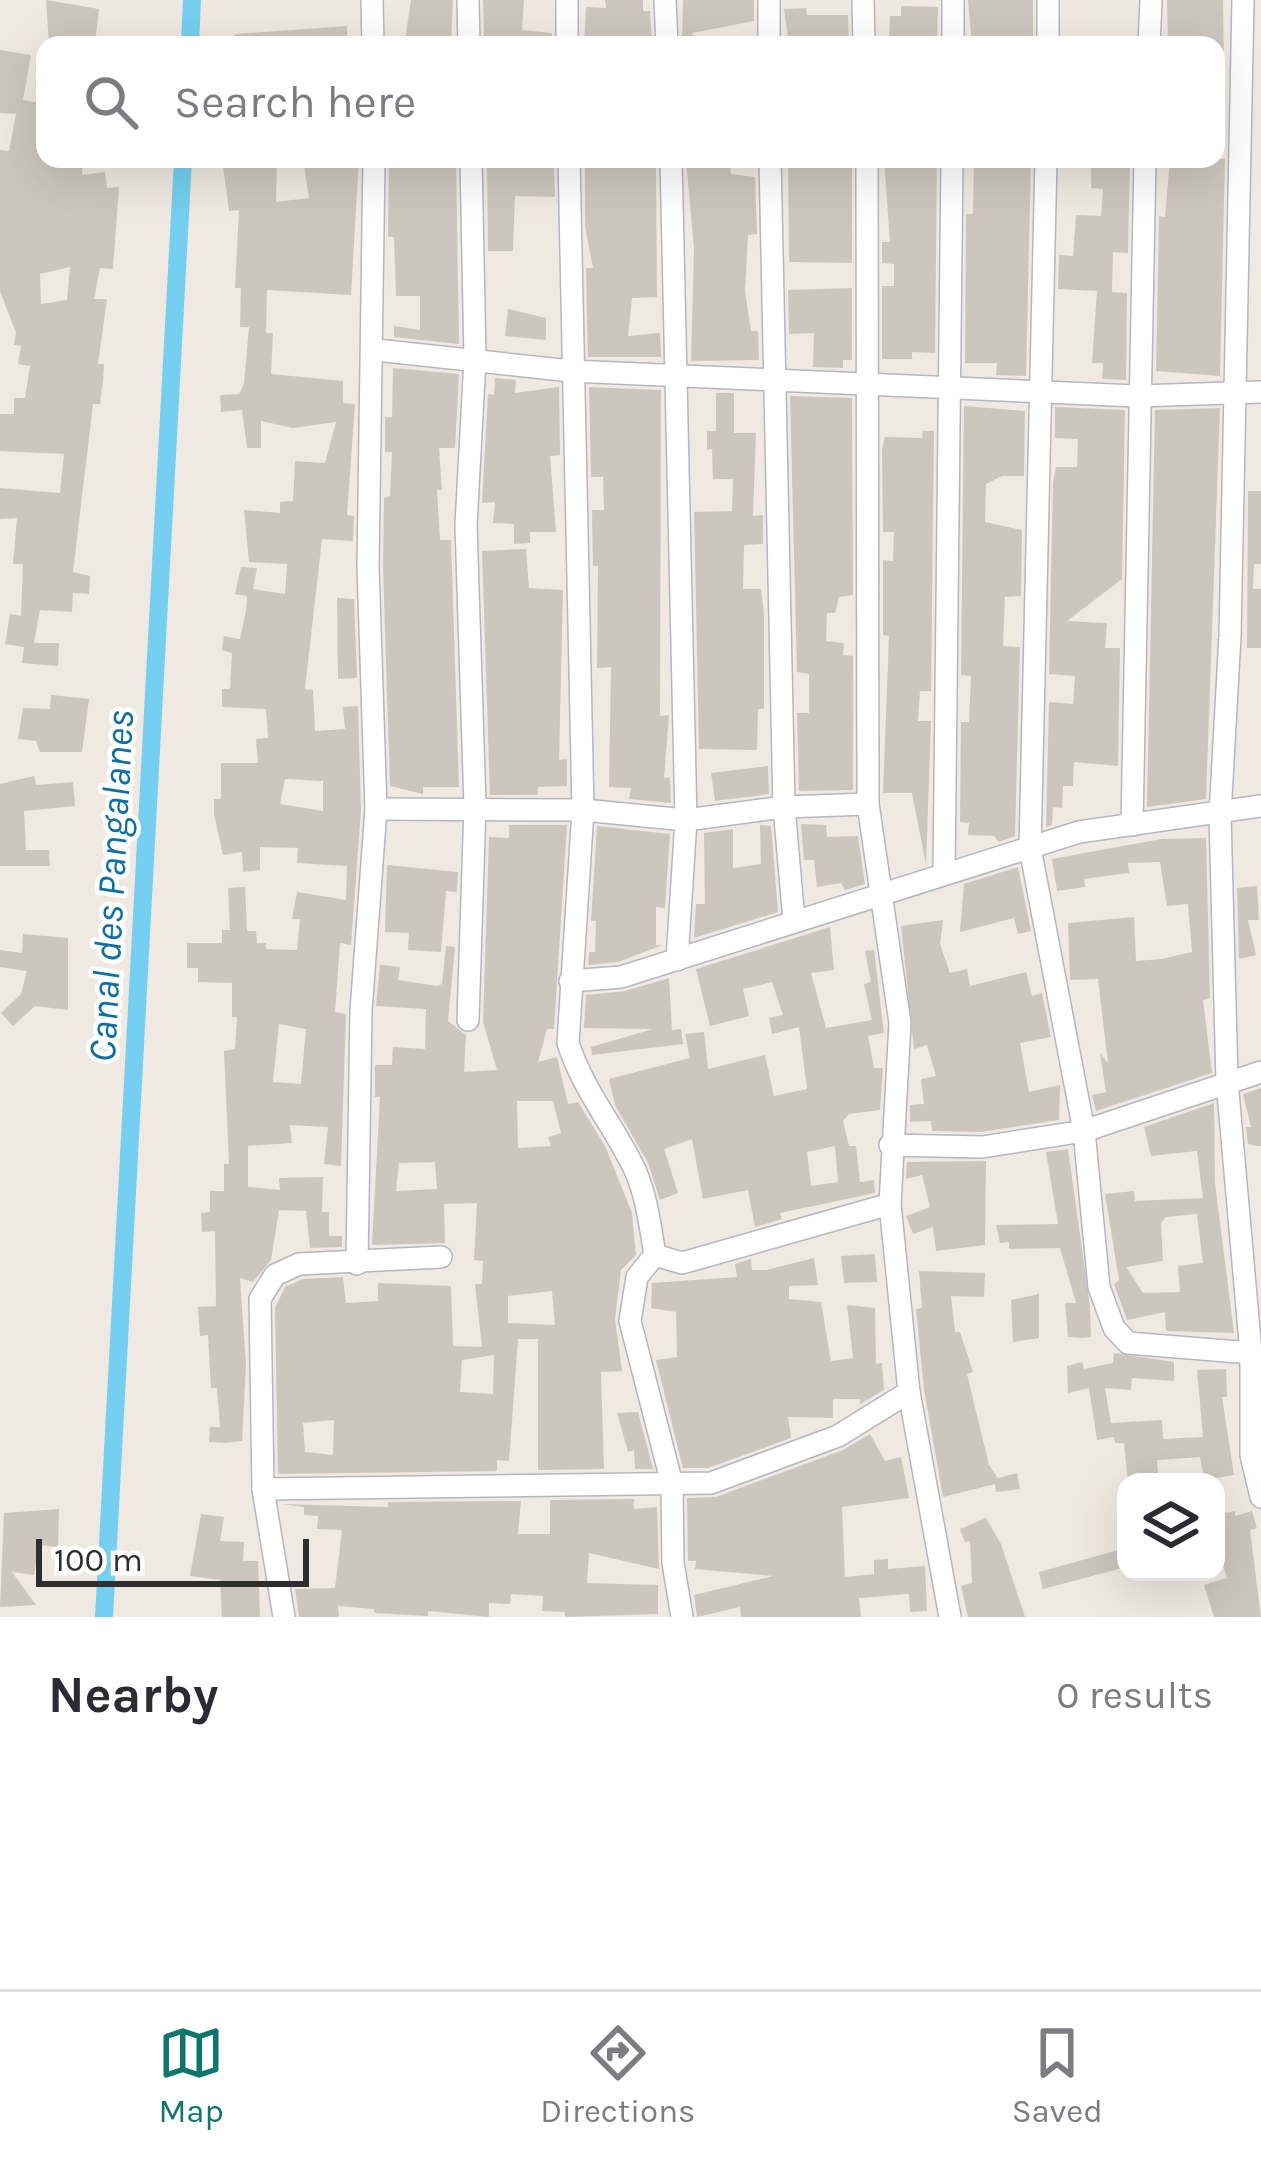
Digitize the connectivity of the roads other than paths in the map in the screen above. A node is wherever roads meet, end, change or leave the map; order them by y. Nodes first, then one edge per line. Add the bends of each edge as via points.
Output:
1 (372, 0) edge
2 (468, 0) edge
3 (567, 0) edge
4 (665, 0) edge
5 (769, 0) edge
6 (863, 0) edge
7 (953, 0) edge
8 (1048, 0) edge
9 (1151, 0) edge
10 (1243, 0) edge
11 (373, 36) edge
12 (469, 36) edge
13 (567, 36) edge
14 (667, 36) edge
15 (769, 36) edge
16 (864, 36) edge
17 (953, 36) edge
18 (1048, 36) edge
19 (1149, 36) edge
20 (374, 168) edge
21 (471, 168) edge
22 (568, 168) edge
23 (671, 168) edge
24 (770, 168) edge
25 (866, 168) edge
26 (952, 168) edge
27 (1046, 168) edge
28 (1145, 168) edge
29 (376, 350) junction
30 (475, 359) junction
31 (571, 371) junction
32 (678, 375) junction
33 (772, 378) junction
34 (871, 381) junction
35 (949, 384) junction
36 (1041, 392) junction
37 (1261, 392) edge
38 (1233, 394) junction
39 (1137, 396) junction
40 (868, 804) junction
41 (475, 806) junction
42 (1261, 806) edge
43 (784, 807) junction
44 (376, 809) junction
45 (583, 810) junction
46 (1220, 815) junction
47 (686, 820) junction
48 (1132, 825) junction
49 (1030, 848) junction
50 (944, 872) junction
51 (877, 892) junction
52 (794, 921) junction
53 (677, 960) junction
54 (570, 981) junction
55 (468, 1020) dead end
56 (1261, 1072) edge
57 (1226, 1082) junction
58 (1084, 1131) junction
59 (890, 1144) junction
60 (890, 1204) junction
61 (655, 1255) junction
62 (441, 1257) dead end
63 (357, 1264) junction
64 (1251, 1353) junction
65 (909, 1391) junction
66 (672, 1484) junction
67 (263, 1489) junction
68 (1261, 1497) edge
69 (284, 1617) edge
70 (682, 1617) edge
71 (950, 1617) edge

1 - 11 street
2 - 12 street
3 - 13 street
4 - 14 street
5 - 15 street
6 - 16 street
7 - 17 street
8 - 18 street
9 - 19 street
10 - 38 street
20 - 29 street
21 - 30 street
22 - 31 street
23 - 32 street
24 - 33 street
25 - 34 street
26 - 35 street
27 - 36 street
28 - 39 street
29 - 30 street
29 - 44 street via 368,567
30 - 31 street
30 - 41 street via 466,525
31 - 32 street
31 - 45 street
32 - 33 street
32 - 47 street
33 - 34 street
33 - 43 street
34 - 35 street
34 - 40 street
35 - 36 street
35 - 50 street
36 - 39 street
36 - 49 street
37 - 38 street
38 - 39 street
38 - 46 street
39 - 48 street
40 - 43 street
40 - 51 street
41 - 44 street
41 - 45 street
41 - 55 street
42 - 46 street
43 - 47 street
43 - 52 street
44 - 63 street via 361,1011
45 - 47 street
45 - 54 street
46 - 48 street
46 - 57 street
47 - 53 street
48 - 49 street
49 - 50 street
49 - 58 street
50 - 51 street
51 - 52 street
51 - 59 street via 900,1023
52 - 53 street
53 - 54 street
54 - 61 street via 568,1042 578,1076 634,1168
56 - 57 street
57 - 58 street
57 - 64 street
58 - 59 street via 982,1147
58 - 64 street via 1099,1287 1114,1328 1129,1343
59 - 60 street
60 - 61 street via 682,1263
60 - 65 street
61 - 66 street via 637,1277 630,1322
62 - 63 street
63 - 67 street via 299,1264 275,1275 260,1299
64 - 68 street via 1251,1455
65 - 66 street via 838,1436 710,1483
65 - 71 street
66 - 67 street
66 - 70 street
67 - 69 street

